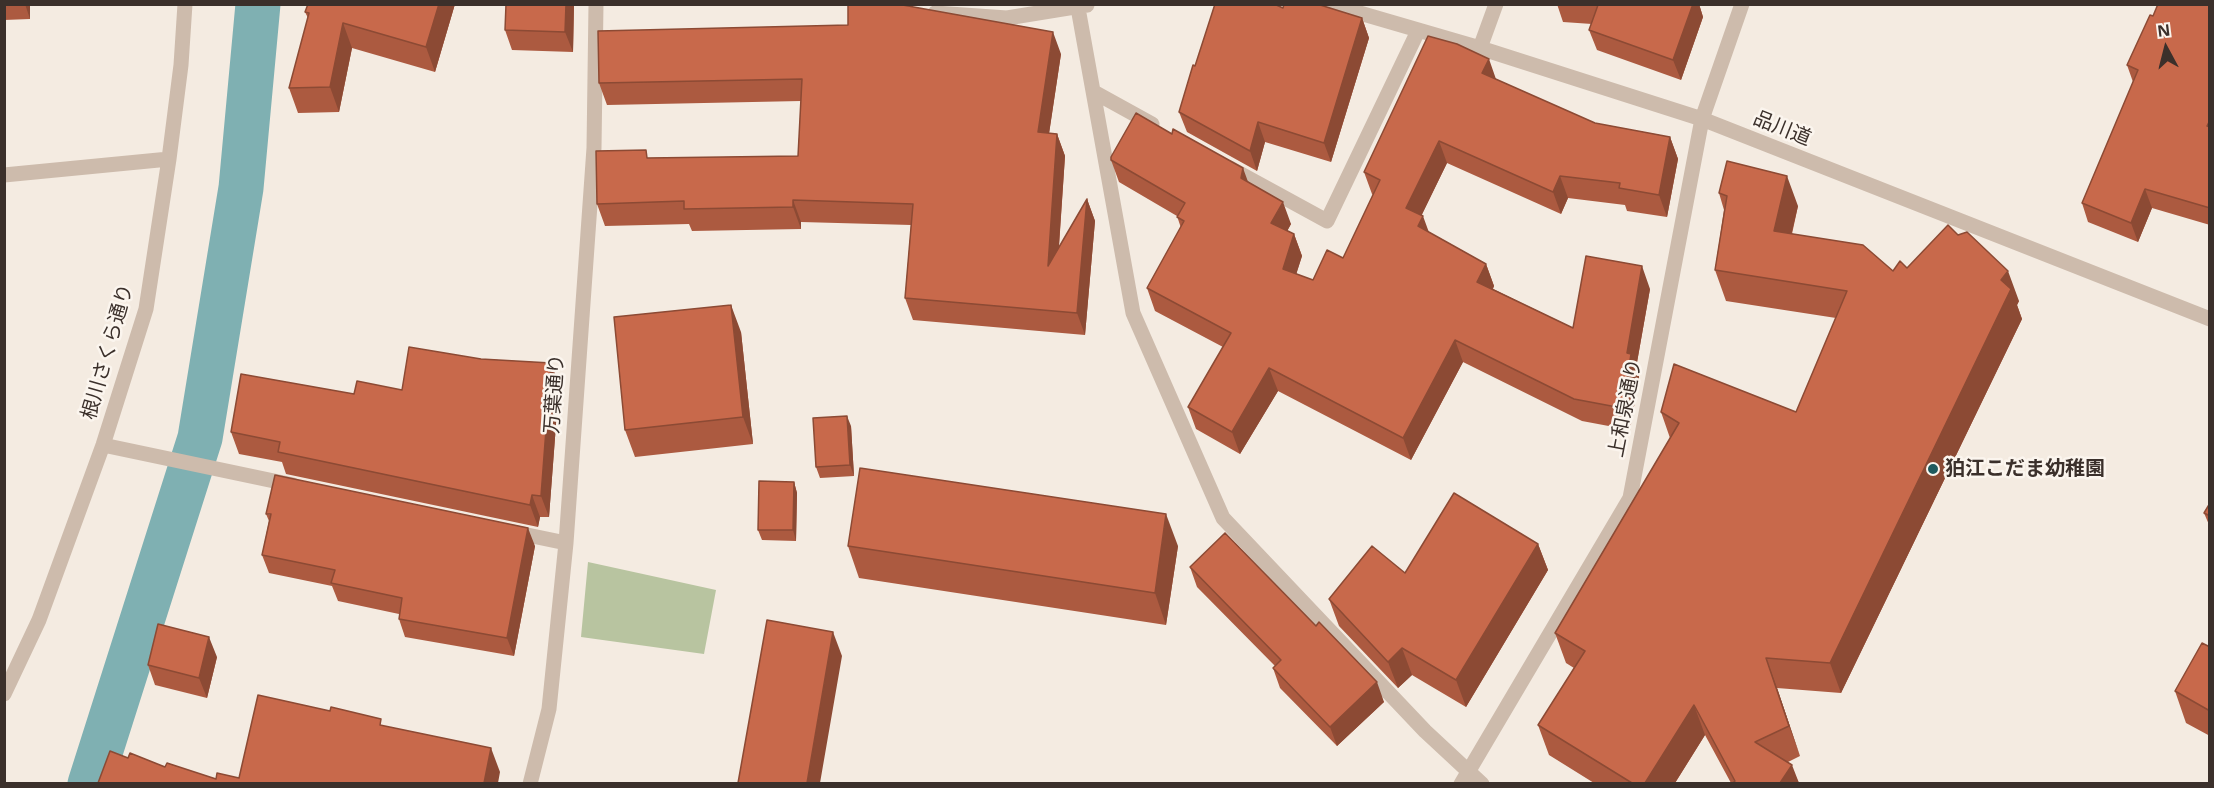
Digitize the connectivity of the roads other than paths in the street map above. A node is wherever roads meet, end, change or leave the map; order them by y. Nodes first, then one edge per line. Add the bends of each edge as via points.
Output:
1 (185, 4) edge
2 (596, 4) edge
3 (1329, 4) edge
4 (1496, 4) edge
5 (1742, 4) edge
6 (1083, 6) edge
7 (919, 13) edge
8 (1418, 31) junction
9 (1480, 48) junction
10 (1094, 92) junction
11 (1702, 119) junction
12 (1165, 131) edge
13 (170, 159) junction
14 (1215, 160) edge
15 (4, 175) edge
16 (2210, 319) edge
17 (103, 445) junction
18 (303, 487) edge
19 (497, 528) edge
20 (566, 543) junction
21 (4, 694) edge
22 (1464, 777) edge
23 (530, 783) edge
24 (1482, 783) edge

1 - 13 street, 根川さくら通り
2 - 20 street, 万葉通り via 594,148
3 - 8 street, 品川道
4 - 9 street
5 - 11 street, 上和泉通り
6 - 7 street via 1007,18
6 - 10 street
8 - 9 street, 品川道
8 - 14 street via 1327,221
9 - 11 street, 品川道
10 - 12 street
10 - 22 street via 1133,313 1223,518
11 - 16 street, 品川道
11 - 22 street, 上和泉通り via 1630,498
13 - 15 street
13 - 17 street, 根川さくら通り via 146,309
17 - 18 street
17 - 21 street, 根川さくら通り via 39,620
19 - 20 street
20 - 23 street, 万葉通り via 549,709
22 - 24 street

